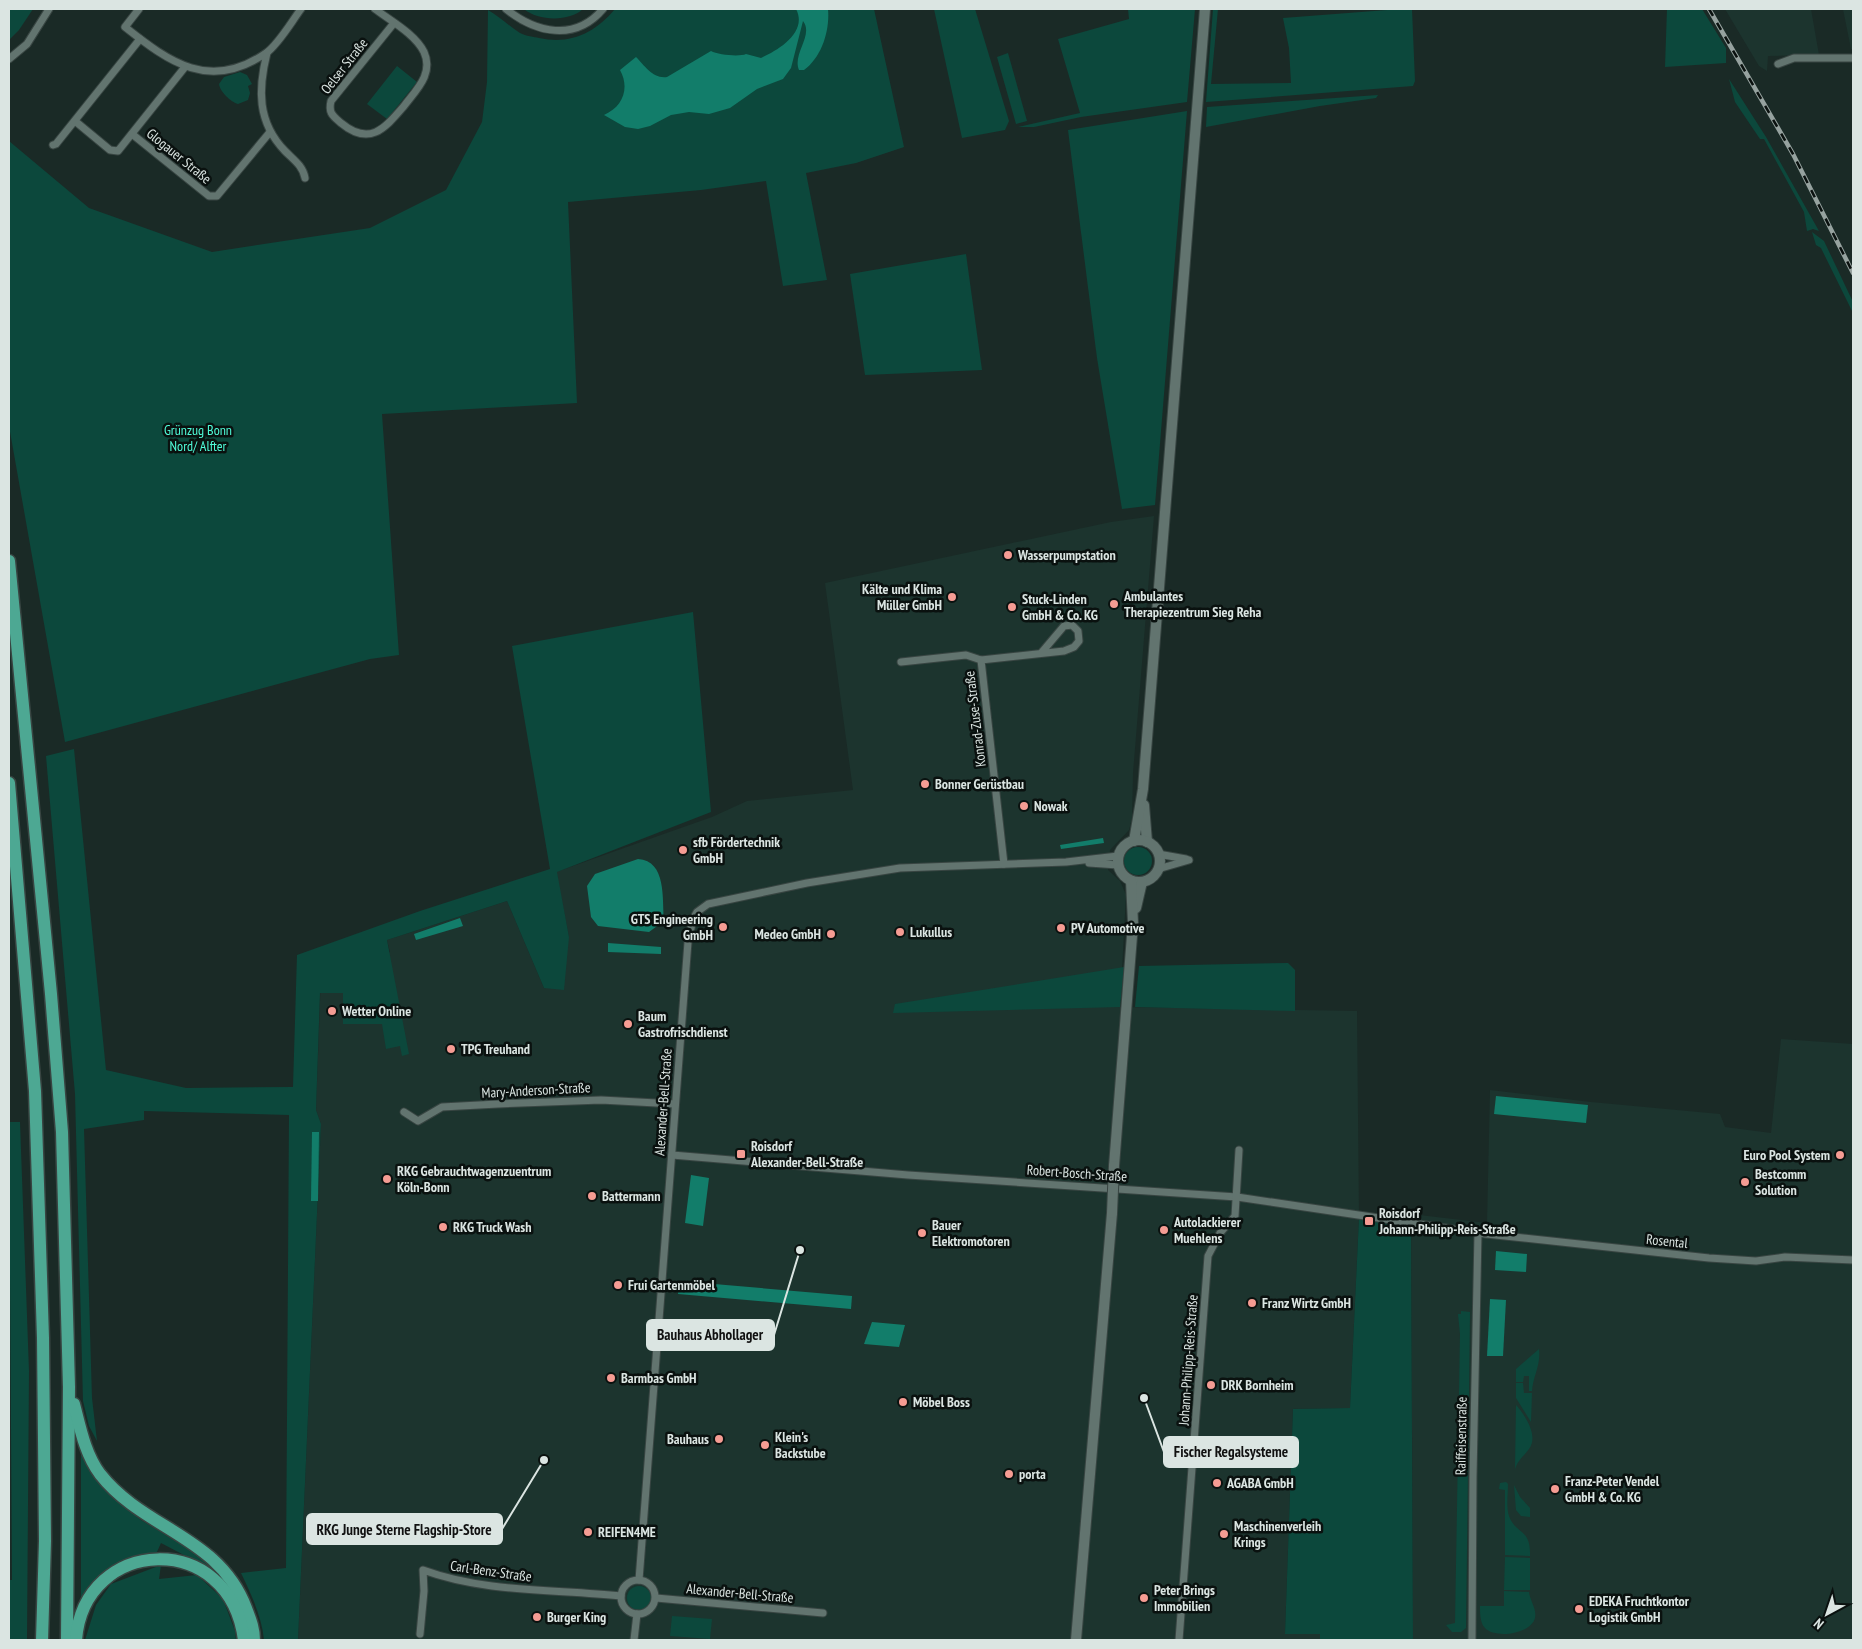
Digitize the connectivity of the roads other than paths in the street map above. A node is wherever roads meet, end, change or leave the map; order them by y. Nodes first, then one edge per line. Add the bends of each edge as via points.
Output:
1 (49, 9) edge
2 (139, 9) edge
3 (302, 9) edge
4 (375, 9) edge
5 (506, 9) edge
6 (604, 9) edge
7 (1205, 9) edge
8 (394, 23) junction
9 (140, 39) junction
10 (267, 53) junction
11 (1853, 58) edge
12 (9, 59) edge
13 (1778, 64) dead end
14 (185, 67) junction
15 (75, 121) junction
16 (270, 132) junction
17 (132, 134) junction
18 (53, 145) dead end
19 (305, 178) dead end
20 (9, 561) edge
21 (1042, 652) junction
22 (981, 660) junction
23 (901, 662) dead end
24 (9, 783) edge
25 (1143, 789) junction
26 (1134, 841) junction
27 (1147, 842) junction
28 (1158, 854) junction
29 (1118, 860) junction
30 (1004, 864) junction
31 (1158, 869) junction
32 (1137, 881) junction
33 (675, 1104) junction
34 (404, 1112) dead end
35 (1239, 1150) dead end
36 (672, 1155) junction
37 (1237, 1197) junction
38 (1478, 1233) junction
39 (1853, 1260) edge
40 (69, 1387) junction
41 (639, 1580) junction
42 (621, 1596) junction
43 (656, 1598) junction
44 (823, 1613) dead end
45 (637, 1614) junction
46 (420, 1634) dead end
47 (42, 1640) edge
48 (67, 1640) edge
49 (76, 1640) edge
50 (244, 1640) edge
51 (254, 1640) edge
52 (634, 1640) edge
53 (1076, 1640) edge
54 (1179, 1640) edge
55 (1472, 1640) edge

1 - 12 street via 27,44
2 - 9 street via 125,26
3 - 10 street
4 - 8 street, Oelser Straße
5 - 6 street via 529,25 558,31 589,21
7 - 25 main road
8 - 8 street, Oelser Straße via 423,50 427,62 426,76 384,129 355,133 332,115 329,109 331,101
9 - 14 street via 169,60
9 - 15 street
10 - 14 street via 228,69
10 - 16 street via 260,95 263,116
11 - 13 street via 1794,58
14 - 17 street, Glogauer Straße
15 - 17 street, Glogauer Straße via 115,152
15 - 18 street
16 - 17 street, Glogauer Straße via 214,197
16 - 19 street via 304,169
20 - 40 highway via 59,1088
21 - 21 street, Konrad-Zuse-Straße via 1074,647 1079,641 1078,630 1072,625 1064,626
21 - 22 street, Konrad-Zuse-Straße
22 - 23 street, Konrad-Zuse-Straße via 966,655
22 - 30 street, Konrad-Zuse-Straße
24 - 47 highway via 36,1091 43,1338 45,1541
25 - 26 main road
25 - 27 main road
26 - 27 main road
26 - 29 main road via 1125,845
27 - 28 main road
28 - 31 main road
28 - 31 street via 1189,860
29 - 30 street, Alexander-Bell-Straße
29 - 32 main road via 1122,875
30 - 33 street, Alexander-Bell-Straße via 900,868 807,883 702,907 689,929
31 - 32 main road via 1152,877
32 - 53 main road, bridge
33 - 34 street, Mary-Anderson-Straße via 601,1100 442,1107 418,1121
33 - 36 street, Alexander-Bell-Straße
35 - 37 street, Johann-Philipp-Reis-Straße
36 - 37 street, Robert-Bosch-Straße
36 - 41 street, Alexander-Bell-Straße
37 - 38 street, Robert-Bosch-Straße
37 - 54 street, Johann-Philipp-Reis-Straße via 1236,1216 1220,1233 1208,1256
38 - 39 street, Rosental via 1709,1258 1756,1261 1785,1256
38 - 55 street, Raiffeisenstraße
40 - 48 highway
40 - 51 highway via 86,1449 99,1473 120,1496 218,1562 241,1596 254,1629
41 - 42 street via 627,1584
41 - 43 street via 651,1585
42 - 45 street via 625,1608
42 - 46 street, Carl-Benz-Straße via 483,1585 423,1570
43 - 44 street, Alexander-Bell-Straße
43 - 45 street via 650,1610
45 - 52 street
49 - 50 highway via 88,1602 101,1585 124,1567 156,1559 188,1564 222,1586 238,1612

